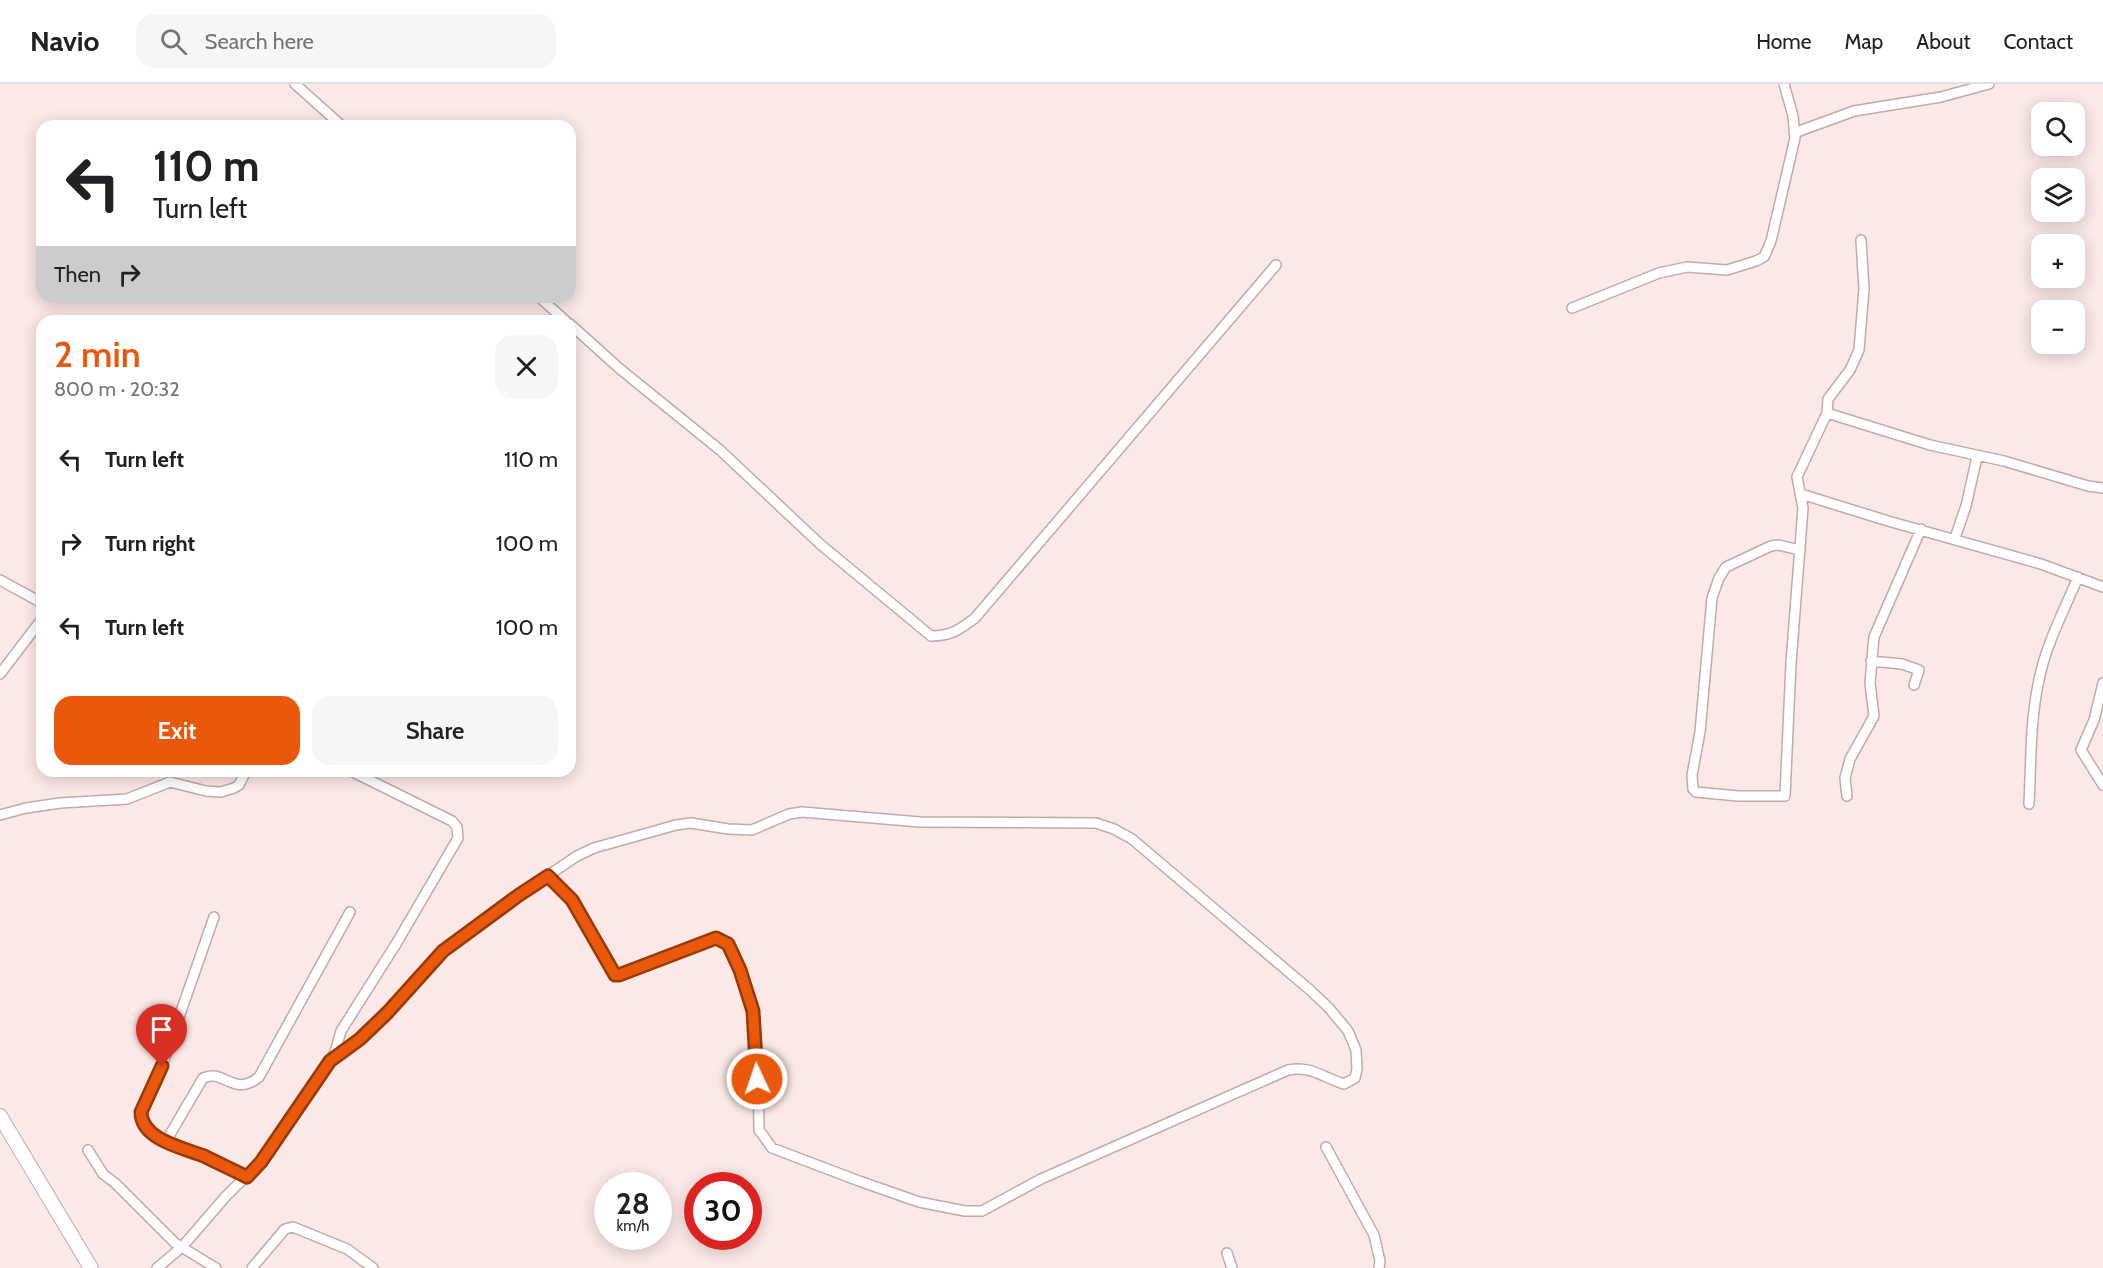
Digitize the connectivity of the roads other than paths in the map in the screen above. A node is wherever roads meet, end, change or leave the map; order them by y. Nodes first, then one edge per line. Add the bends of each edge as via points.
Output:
1 (295, 84) edge
2 (1785, 84) edge
3 (1989, 84) edge
4 (335, 120) edge
5 (1794, 133) junction
6 (1861, 240) dead end
7 (1276, 265) dead end
8 (546, 303) edge
9 (1572, 308) dead end
10 (559, 315) edge
11 (576, 329) edge
12 (1827, 413) junction
13 (1977, 457) junction
14 (2103, 488) edge
15 (1801, 494) junction
16 (1921, 529) junction
17 (1955, 538) junction
18 (1800, 550) junction
19 (2078, 577) junction
20 (0, 580) edge
21 (2103, 587) edge
22 (36, 600) edge
23 (36, 627) edge
24 (1871, 661) junction
25 (0, 674) edge
26 (2103, 683) edge
27 (1914, 685) dead end
28 (243, 777) edge
29 (363, 777) edge
30 (2103, 785) edge
31 (1847, 796) dead end
32 (2029, 804) dead end
33 (0, 815) edge
34 (548, 876) junction
35 (350, 912) dead end
36 (214, 916) dead end
37 (330, 1061) junction
38 (0, 1116) edge
39 (3, 1132) edge
40 (165, 1143) junction
41 (1326, 1147) dead end
42 (88, 1150) dead end
43 (247, 1177) junction
44 (182, 1247) junction
45 (1227, 1253) dead end
46 (91, 1268) edge
47 (157, 1268) edge
48 (216, 1268) edge
49 (252, 1268) edge
50 (373, 1268) edge
51 (1232, 1268) edge
52 (1379, 1268) edge

1 - 4 street
2 - 5 street
3 - 5 street via 1941,97 1854,111
5 - 9 street via 1791,160 1764,257 1726,270 1687,267 1659,273
6 - 12 street via 1864,289 1859,350 1850,370 1828,399
7 - 11 street via 975,618 946,636 931,636
8 - 10 street
12 - 13 street
12 - 15 street via 1797,477
13 - 14 street
13 - 17 street
15 - 16 street
15 - 18 street
16 - 17 street
16 - 24 street via 1878,625
17 - 19 street
18 - 18 street via 1771,546 1725,567 1719,578 1712,598 1700,732 1692,775 1696,792 1785,796
19 - 21 street
19 - 32 street via 2047,650 2039,680
20 - 22 street
23 - 25 street
24 - 27 street via 1919,670
24 - 31 street via 1874,716 1850,759 1845,778
26 - 30 street via 2081,750
28 - 33 street via 239,785 220,792 170,782 127,799 60,803
29 - 37 street via 452,821 458,838 341,1030
34 - 34 street via 594,848 676,825 752,830 802,812 942,823 1096,823 1132,839 1310,990 1348,1031 1356,1050 1355,1078 1344,1084 1311,1070 1288,1070 1041,1179 982,1211 919,1202 802,1160 766,1142 759,1131 753,1011 728,944 716,938 615,975 572,900
34 - 37 street via 443,951 388,1012
35 - 40 street via 260,1077 239,1086 210,1075 202,1078
36 - 40 street via 156,1083 141,1112 146,1126
37 - 43 street
38 - 39 main road
39 - 46 main road
40 - 43 street
41 - 52 street via 1374,1235
42 - 44 street via 103,1174
43 - 44 street
44 - 47 street
44 - 48 street
45 - 51 street
49 - 50 street via 285,1229 293,1227 347,1249

